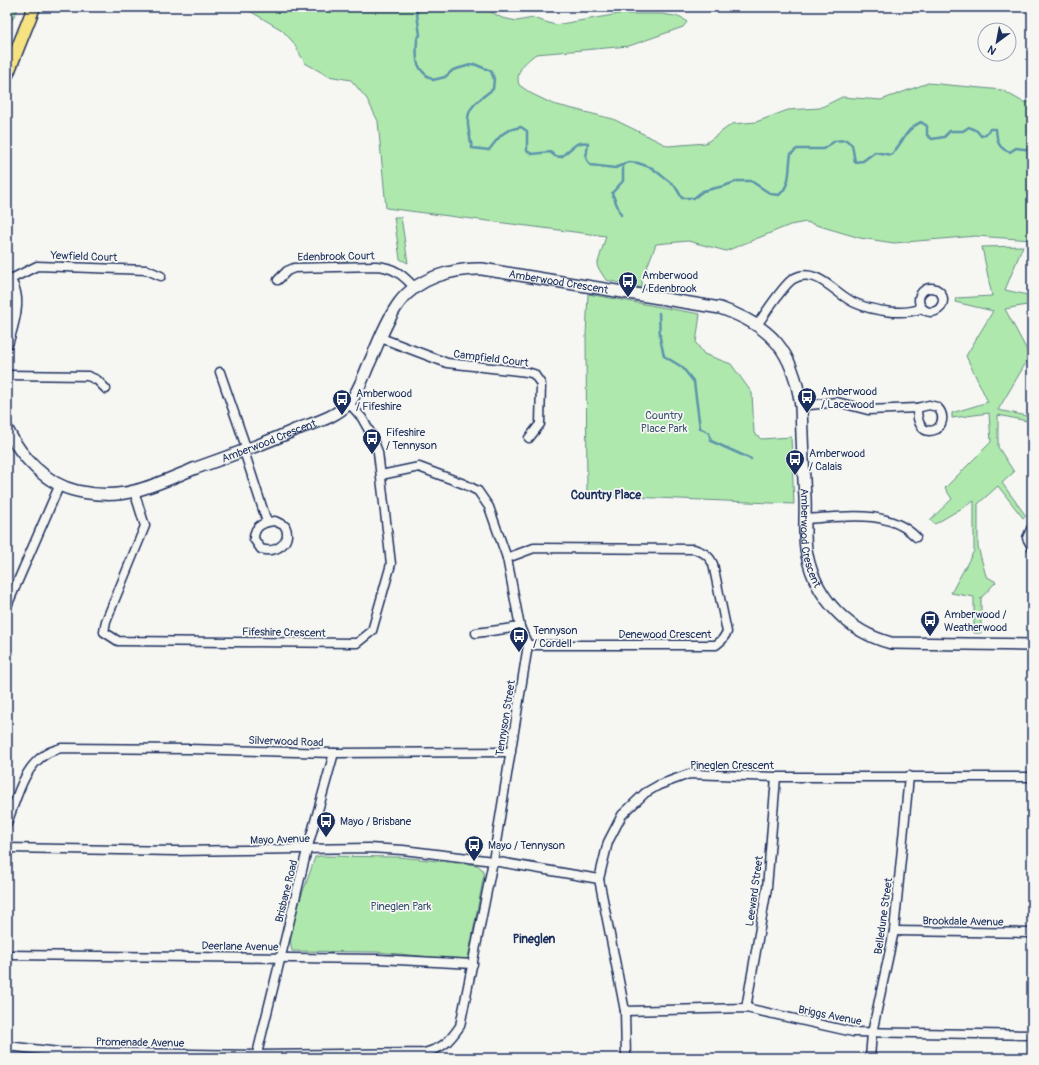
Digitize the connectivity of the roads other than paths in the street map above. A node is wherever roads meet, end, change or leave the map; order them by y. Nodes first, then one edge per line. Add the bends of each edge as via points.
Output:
1 (34, 7) edge
2 (7, 75) edge
3 (161, 276) dead end
4 (8, 279) edge
5 (278, 280) dead end
6 (415, 288) junction
7 (922, 308) dead end
8 (757, 325) junction
9 (381, 338) junction
10 (7, 343) edge
11 (220, 372) dead end
12 (7, 375) edge
13 (106, 390) dead end
14 (349, 403) junction
15 (801, 406) junction
16 (917, 408) dead end
17 (7, 429) edge
18 (529, 438) dead end
19 (246, 450) junction
20 (381, 475) junction
21 (60, 484) junction
22 (134, 492) junction
23 (806, 519) junction
24 (267, 522) dead end
25 (1032, 527) edge
26 (916, 537) dead end
27 (1032, 547) edge
28 (507, 558) junction
29 (7, 606) edge
30 (520, 627) junction
31 (476, 633) dead end
32 (528, 645) junction
33 (1032, 645) edge
34 (511, 752) junction
35 (334, 753) junction
36 (909, 776) junction
37 (776, 777) junction
38 (1032, 777) edge
39 (7, 823) edge
40 (7, 848) edge
41 (307, 850) junction
42 (493, 861) junction
43 (599, 879) junction
44 (894, 931) junction
45 (1032, 933) edge
46 (7, 954) edge
47 (281, 958) junction
48 (473, 964) junction
49 (746, 1008) junction
50 (625, 1011) junction
51 (872, 1033) junction
52 (1032, 1035) edge
53 (7, 1046) edge
54 (440, 1049) joint
55 (257, 1056) edge
56 (626, 1058) edge
57 (870, 1058) edge

1 - 2 main road
3 - 4 street, Yewfield Court via 147,270 38,266
4 - 10 street via 16,305
5 - 6 street, Edenbrook Court via 294,268 376,266 389,267 405,277
6 - 8 street, Amberwood Crescent via 446,273 464,268 482,269 720,308 743,316
6 - 9 street, Amberwood Crescent via 400,302 389,318
7 - 8 street via 914,311 872,309 854,303 819,278 809,275 793,279 787,284
8 - 15 street, Amberwood Crescent via 773,338 784,352 798,386
9 - 14 street, Amberwood Crescent
9 - 18 street, Campfield Court via 447,363 534,374 541,384 540,424
11 - 19 street
12 - 13 street via 88,376 97,380
14 - 19 street, Amberwood Crescent via 334,415
14 - 20 street, Fifeshire Crescent via 371,434 378,452
15 - 16 street via 837,402 868,410
15 - 23 street, Amberwood Crescent
17 - 21 street, Amberwood Crescent via 17,448 30,463
19 - 22 street, Amberwood Crescent
19 - 24 street
20 - 22 street, Fifeshire Crescent via 390,564 372,631 357,643 350,644 118,641 104,632 106,621 145,526
20 - 28 street via 419,467 478,491 489,507
21 - 22 street, Amberwood Crescent via 76,491 112,494
21 - 29 street
23 - 26 street via 867,516 900,524
23 - 33 street, Amberwood Crescent via 807,555 819,588 830,605 843,618 873,638 904,645
25 - 27 street via 1027,538
28 - 30 street
28 - 32 street, Denewood Crescent via 534,548 700,551 710,557 713,564 727,632 716,645
30 - 31 street
30 - 32 street
32 - 34 street, Tennyson Street
34 - 35 street, Silverwood Road
34 - 42 street, Tennyson Street
35 - 39 street, Silverwood Road via 189,748 61,748 46,753 35,763 26,777
35 - 41 street, Brisbane Road
36 - 37 street, Pineglen Crescent
36 - 38 street, Pineglen Crescent
36 - 44 street, Belledune Street
37 - 43 street, Pineglen Crescent via 689,774 645,793 622,815 608,842
37 - 49 street, Leeward Street via 767,888
40 - 41 street, Mayo Avenue
41 - 42 street, Mayo Avenue via 383,849
41 - 47 street, Brisbane Road
42 - 43 street, Mayo Avenue
42 - 48 street, Tennyson Street
43 - 50 street, Pineglen Crescent
44 - 45 street, Brookdale Avenue
44 - 51 street, Belledune Street
46 - 47 street, Deerlane Avenue
47 - 48 street, Deerlane Avenue via 379,959
47 - 55 street, Brisbane Road
48 - 54 street, Tennyson Street via 460,1026 452,1039
49 - 50 street, Briggs Avenue
49 - 51 street, Briggs Avenue via 853,1032
50 - 56 street, Pineglen Crescent
51 - 52 street, Briggs Avenue
51 - 57 street, Belledune Street
53 - 55 street, Promenade Avenue via 59,1052
54 - 55 street, Promenade Avenue via 424,1053

